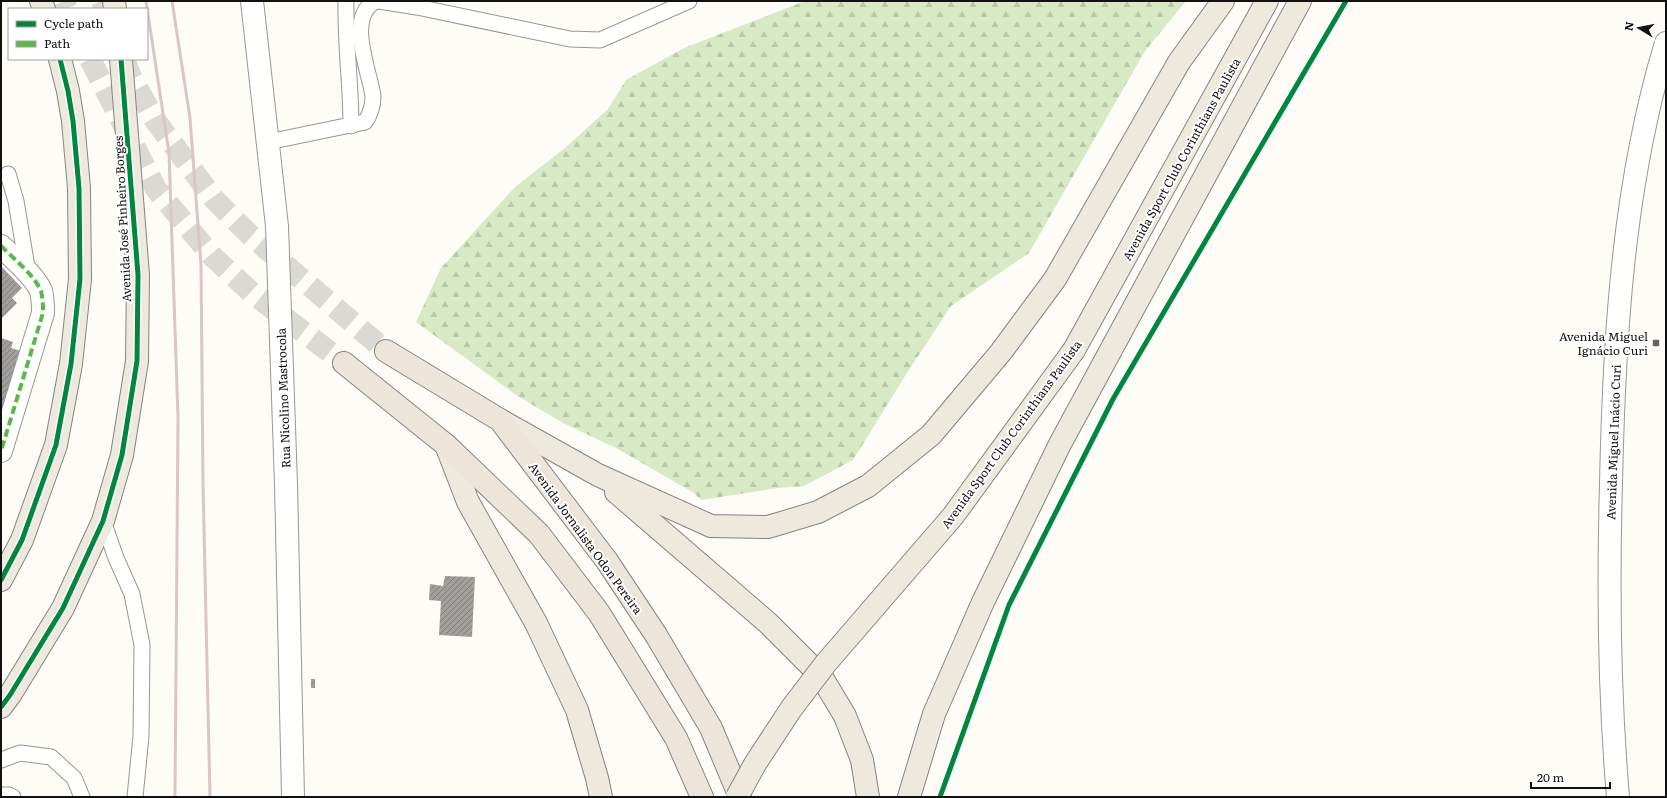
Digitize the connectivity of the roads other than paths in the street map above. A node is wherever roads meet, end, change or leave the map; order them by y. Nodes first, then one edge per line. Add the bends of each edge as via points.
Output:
1 (252, 1) edge
2 (346, 1) edge
3 (376, 1) edge
4 (379, 1) edge
5 (689, 1) edge
6 (1223, 1) edge
7 (1267, 1) edge
8 (1300, 1) edge
9 (1666, 43) edge
10 (60, 60) edge
11 (120, 60) edge
12 (351, 126) junction
13 (268, 142) junction
14 (8, 174) dead end
15 (1, 246) edge
16 (28, 274) junction
17 (386, 351) tunnel mouth
18 (344, 362) tunnel mouth
19 (500, 420) junction
20 (446, 445) junction
21 (1, 450) edge
22 (598, 476) junction
23 (103, 521) junction
24 (1, 580) edge
25 (1, 707) edge
26 (1, 760) edge
27 (1, 794) edge
28 (14, 797) edge
29 (82, 797) edge
30 (135, 797) edge
31 (293, 797) edge
32 (602, 797) edge
33 (702, 797) edge
34 (738, 797) edge
35 (868, 797) edge
36 (909, 797) edge
37 (1618, 797) edge

1 - 13 street, Rua Nicolino Mastrocola
2 - 12 lane
3 - 12 lane via 369,4 363,17 360,35 373,97 370,114 365,122
4 - 5 lane via 570,39 600,40
6 - 22 main road via 1179,62 1055,279 1001,352 931,435 868,486 818,512 768,527 711,526
7 - 34 main road, Avenida Sport Club Corinthians Paulista, bridge via 1074,350 953,516 826,663 791,709 755,764
8 - 36 main road via 1053,459 983,602 934,714
9 - 37 street, Avenida Miguel Inácio Curi via 1635,178 1620,293 1612,419 1610,522 1610,652
10 - 24 main road via 73,121 80,188 80,279 71,364 56,445 22,540
11 - 23 main road, Avenida José Pinheiro Borges via 138,275 137,361 122,455
12 - 13 lane
13 - 31 street, Rua Nicolino Mastrocola via 278,234
14 - 16 lane via 16,201
15 - 16 street
16 - 21 street via 40,290 42,313
17 - 19 highway, Avenida Jornalista Odon Pereira
18 - 20 highway
19 - 22 main road
19 - 34 highway, Avenida Jornalista Odon Pereira via 607,561 656,635 711,728
20 - 32 main road via 468,502 536,622 577,710
20 - 33 highway via 539,534 599,613 676,738
22 - 35 main road via 768,624 821,676 845,716 862,760
23 - 25 main road, Avenida José Pinheiro Borges via 63,608
23 - 30 lane via 132,594 142,645 142,736
26 - 29 lane via 20,753 51,756 74,778
27 - 28 lane

